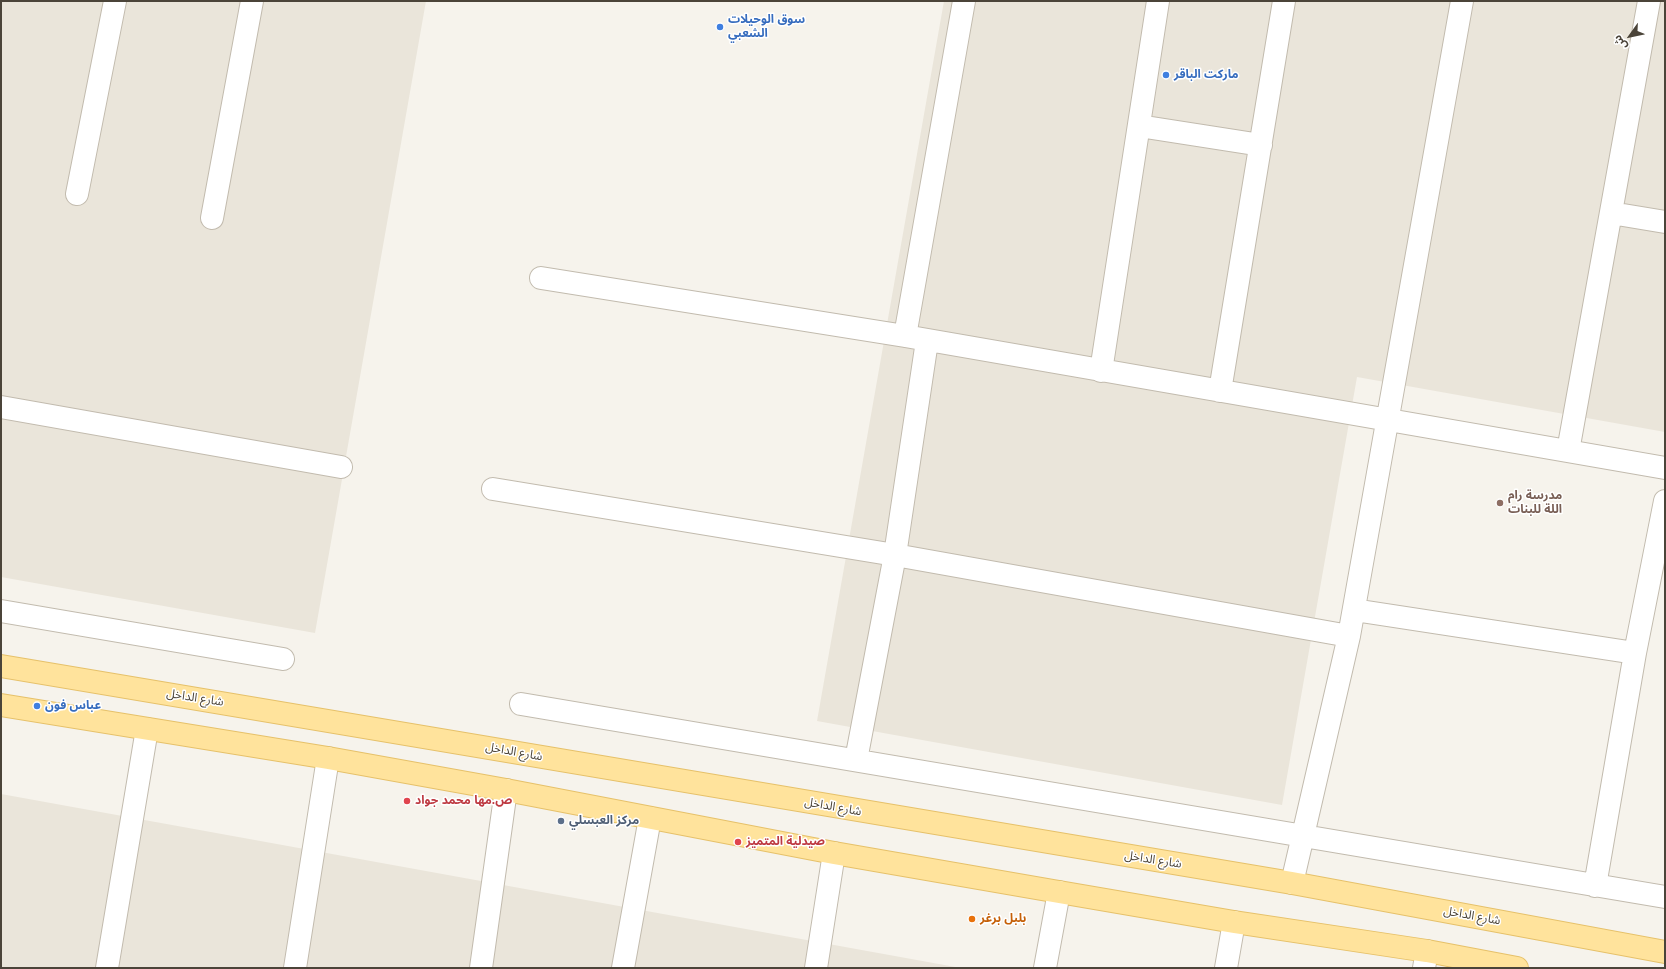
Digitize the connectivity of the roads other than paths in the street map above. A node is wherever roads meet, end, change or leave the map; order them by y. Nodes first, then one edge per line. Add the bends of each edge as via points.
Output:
1 (115, 1) edge
2 (252, 1) edge
3 (964, 1) edge
4 (1158, 1) edge
5 (1284, 1) edge
6 (1462, 1) edge
7 (1649, 1) edge
8 (1139, 126) junction
9 (1261, 145) junction
10 (77, 194) dead end
11 (1611, 213) junction
12 (212, 218) dead end
13 (1665, 222) edge
14 (541, 278) dead end
15 (904, 336) junction
16 (927, 341) junction
17 (1101, 371) junction
18 (1220, 391) junction
19 (1, 407) edge
20 (1387, 420) junction
21 (1568, 451) junction
22 (341, 467) dead end
23 (1665, 468) edge
24 (493, 489) dead end
25 (1665, 501) edge
26 (895, 555) junction
27 (1354, 610) junction
28 (1, 611) edge
29 (1349, 636) junction
30 (1635, 653) junction
31 (283, 660) dead end
32 (1, 666) edge
33 (521, 704) dead end
34 (1, 705) edge
35 (147, 729) junction
36 (328, 758) junction
37 (856, 760) junction
38 (506, 790) junction
39 (650, 818) junction
40 (1304, 836) junction
41 (834, 853) junction
42 (1292, 883) junction
43 (1595, 886) junction
44 (1059, 892) junction
45 (1665, 897) edge
46 (1234, 922) junction
47 (1665, 952) edge
48 (1426, 960) edge
49 (1510, 967) edge
50 (107, 968) edge
51 (295, 968) edge
52 (481, 968) edge
53 (623, 968) edge
54 (816, 968) edge
55 (1045, 968) edge
56 (1226, 968) edge

1 - 10 street
2 - 12 street
3 - 15 street
4 - 8 street
5 - 9 street
6 - 20 street
7 - 11 street
8 - 9 street
8 - 17 street
9 - 18 street
11 - 13 street
11 - 21 street
14 - 15 street
15 - 16 street
16 - 17 street
16 - 26 street
17 - 18 street
18 - 20 street
19 - 22 street
20 - 21 street
20 - 27 street
21 - 23 street
24 - 26 street
25 - 30 street
26 - 29 street
26 - 37 street
27 - 29 street
27 - 30 street
28 - 31 street
29 - 40 street
30 - 43 street
32 - 42 main road, شارع الداخل
33 - 37 street
34 - 35 main road
35 - 36 main road
35 - 50 street
36 - 38 main road
36 - 51 street
37 - 40 street
38 - 39 main road
38 - 52 street
39 - 41 main road
39 - 53 street
40 - 42 street
40 - 43 street
41 - 44 main road
41 - 54 street
42 - 47 main road, شارع الداخل
43 - 45 street
44 - 46 main road
44 - 55 street
46 - 48 main road
46 - 56 street
48 - 49 main road

